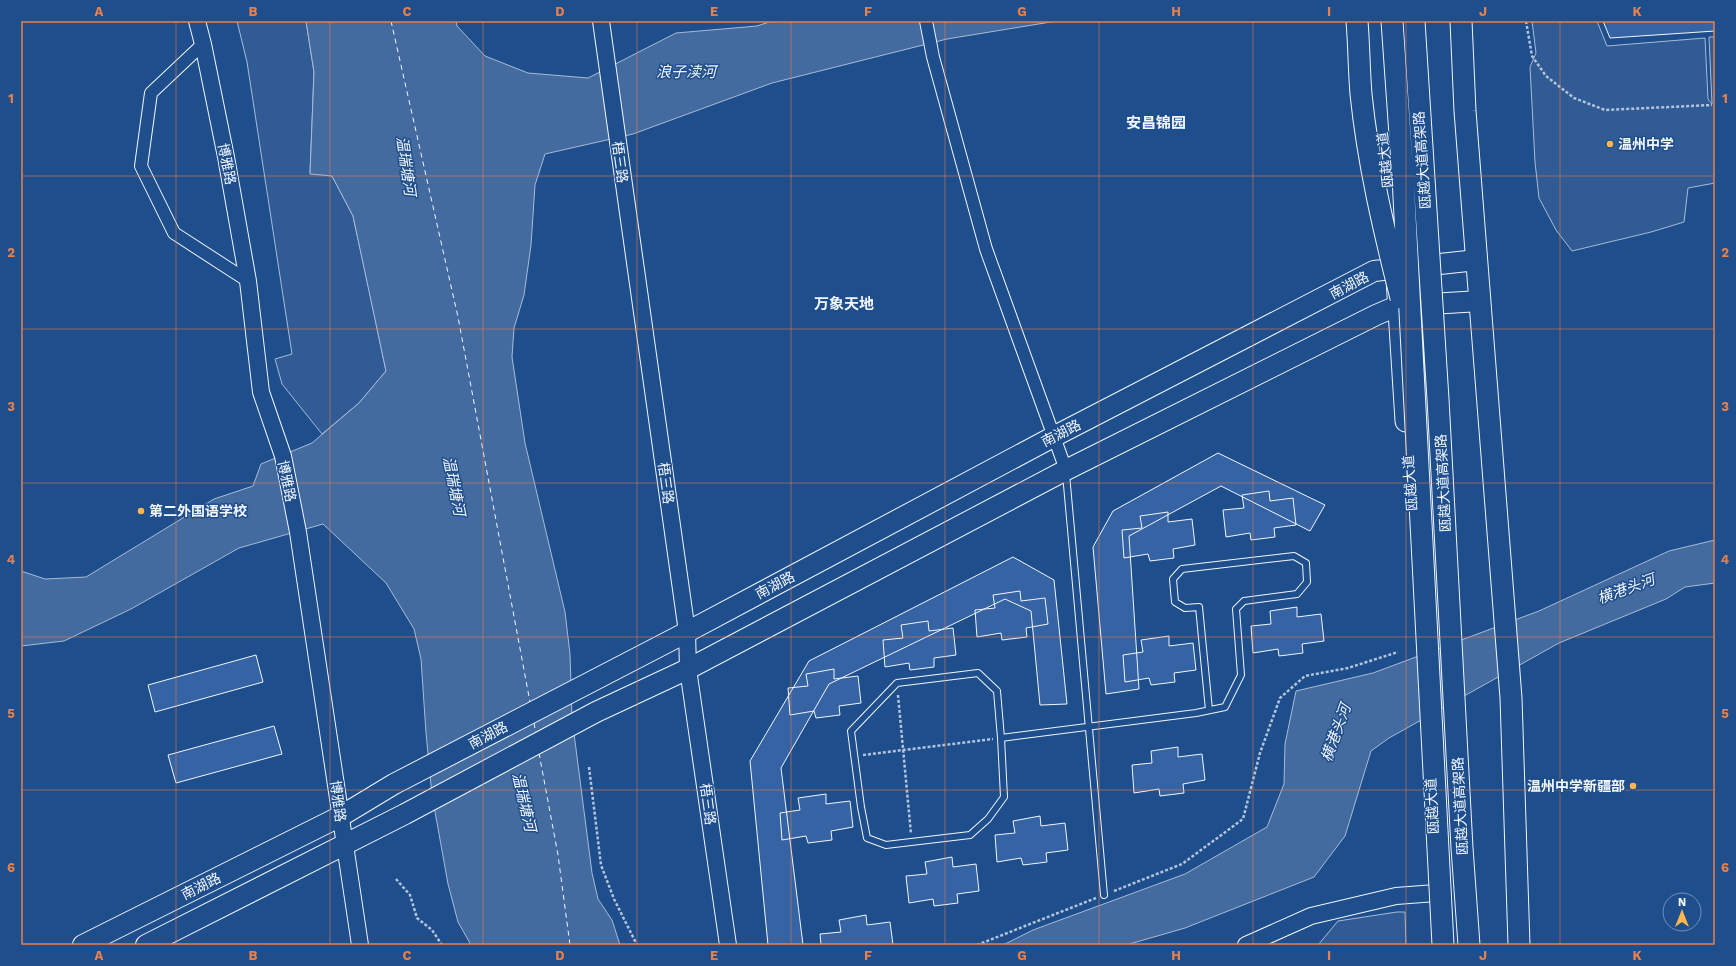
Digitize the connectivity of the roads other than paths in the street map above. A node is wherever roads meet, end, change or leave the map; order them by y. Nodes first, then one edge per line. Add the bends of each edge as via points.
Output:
1 (197, 21) edge
2 (601, 21) edge
3 (926, 21) edge
4 (1357, 21) edge
5 (1374, 21) edge
6 (1392, 21) edge
7 (1414, 21) edge
8 (1461, 21) edge
9 (203, 44) junction
10 (1478, 260) junction
11 (1396, 269) junction
12 (248, 281) junction
13 (1480, 301) junction
14 (1398, 306) junction
15 (1412, 343) junction
16 (1053, 437) junction
17 (1066, 470) junction
18 (687, 632) junction
19 (688, 669) junction
20 (1209, 710) junction
21 (1089, 727) junction
22 (1001, 738) junction
23 (341, 816) junction
24 (344, 844) junction
25 (1436, 893) junction
26 (1104, 894) road end
27 (83, 945) edge
28 (146, 945) edge
29 (360, 945) edge
30 (728, 945) edge
31 (1246, 945) edge
32 (1442, 945) edge
33 (1469, 945) edge
34 (1519, 945) edge

1 - 9 street, 博雅路
2 - 18 street, 梧三路
3 - 16 street via 933,57 986,249
4 - 15 highway, bridge via 1361,94 1371,160 1384,235
5 - 11 highway, 瓯越大道 via 1380,113
6 - 15 highway, 瓯越大道高架路, bridge
7 - 33 highway, 瓯越大道高架路, bridge
8 - 10 highway via 1465,111
9 - 12 street, 博雅路
9 - 12 street via 151,93 141,166 174,233
10 - 11 main road, 南湖路
10 - 13 highway
11 - 14 highway, 瓯越大道
11 - 16 main road, 南湖路 via 1374,272
12 - 23 street, 博雅路 via 260,392 283,456 298,532
13 - 14 main road, 南湖路
13 - 34 highway via 1512,698
14 - 17 main road, 南湖路
14 - 25 highway, 瓯越大道 via 1427,720
15 - 32 highway, 瓯越大道高架路, bridge
16 - 17 street
16 - 18 main road, 南湖路
17 - 19 main road, 南湖路
17 - 21 lane
18 - 19 street, 梧三路
18 - 23 main road, 南湖路 via 394,784
19 - 24 main road, 南湖路 via 596,712
19 - 30 street, 梧三路
20 - 20 lane via 1224,707 1242,675 1236,609 1244,601 1297,594 1307,582 1306,563 1294,556 1182,569 1172,578 1175,602 1185,608 1199,607
20 - 21 lane
21 - 22 lane
21 - 26 lane
22 - 22 lane via 1004,797 988,819 970,835 886,845 867,838 851,731 897,683 978,673 997,691
23 - 24 street, 博雅路
23 - 27 main road, 南湖路
24 - 28 main road, 南湖路
24 - 29 street, 博雅路
25 - 31 street via 1396,896 1311,916
25 - 32 highway, 瓯越大道

